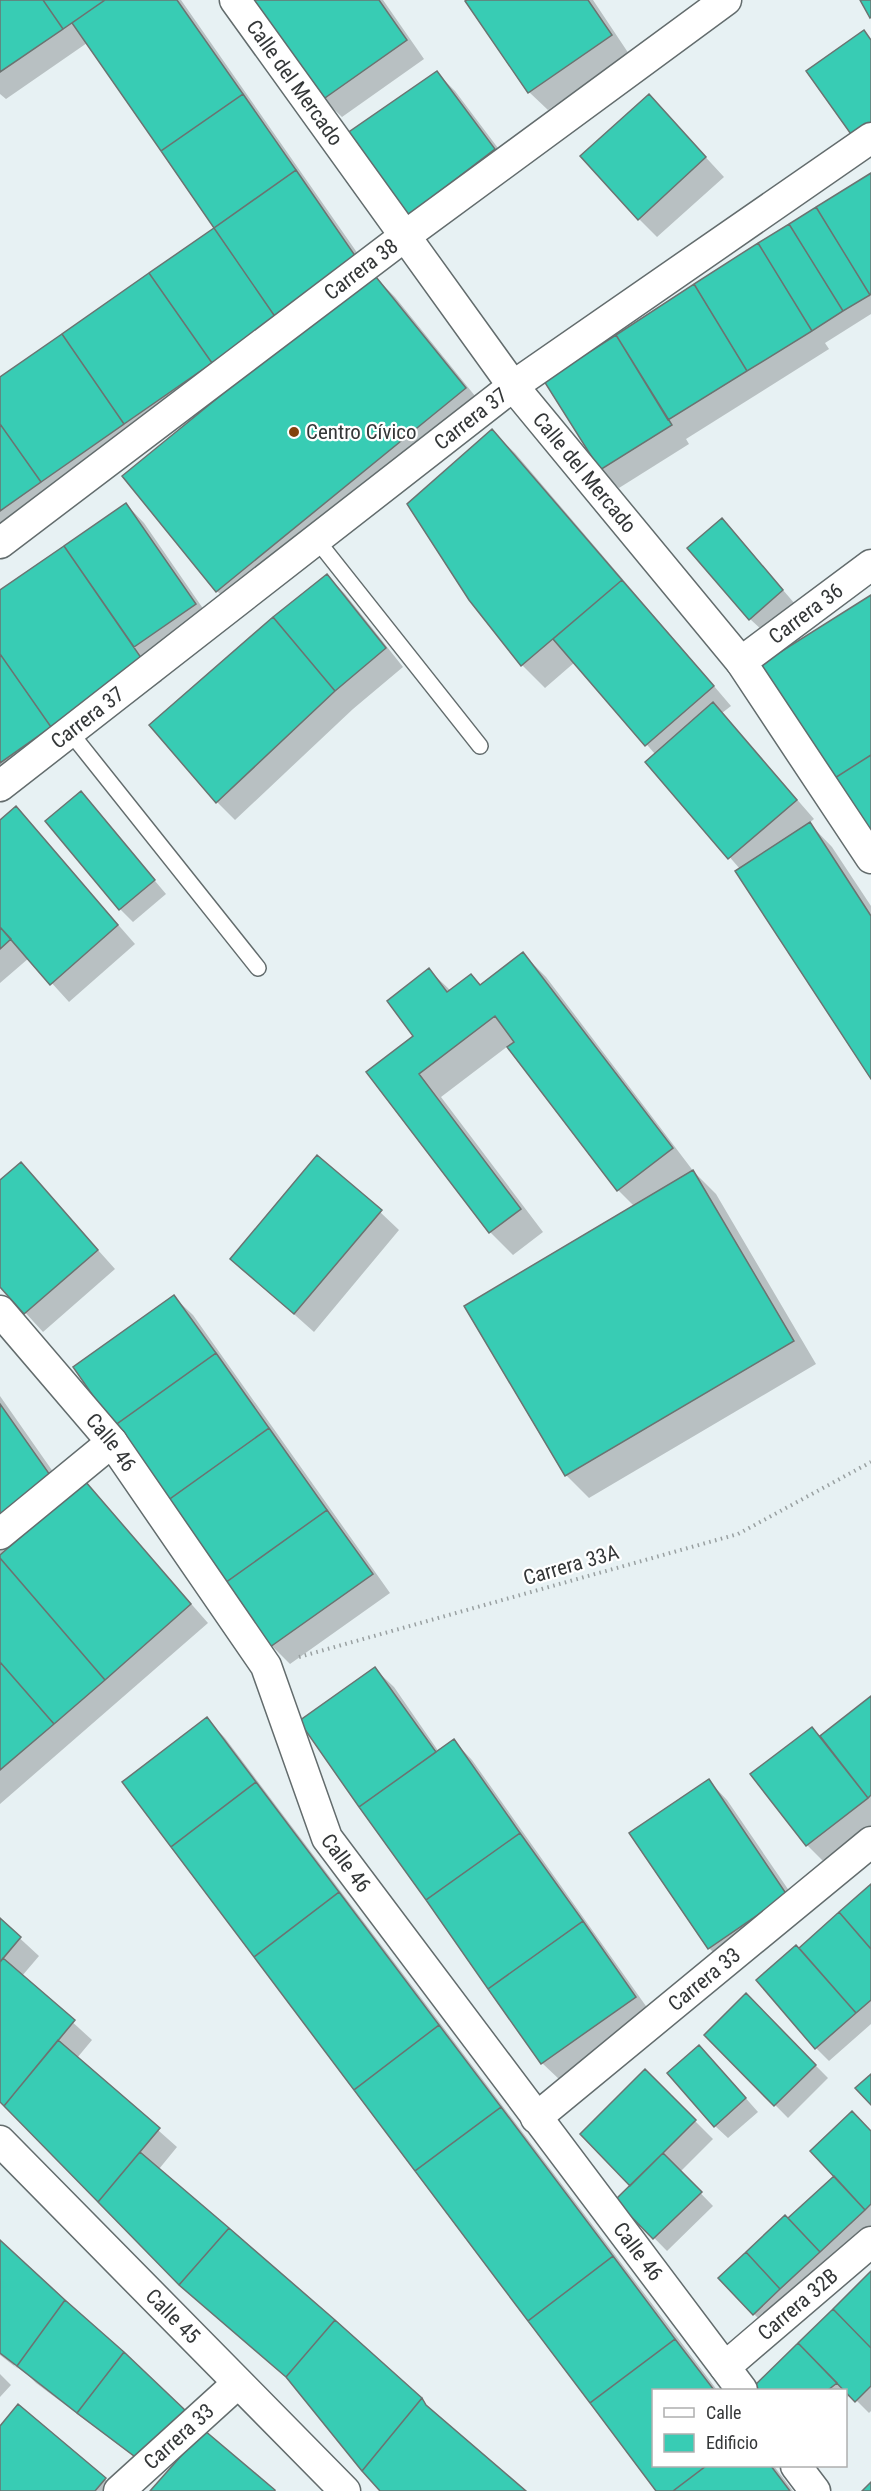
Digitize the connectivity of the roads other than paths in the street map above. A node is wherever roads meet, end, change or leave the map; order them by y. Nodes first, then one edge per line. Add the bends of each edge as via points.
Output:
1 (235, 0) edge
2 (726, 0) edge
3 (871, 138) edge
4 (405, 236) junction
5 (513, 386) junction
6 (316, 539) junction
7 (0, 543) edge
8 (871, 565) edge
9 (741, 662) junction
10 (70, 732) junction
11 (480, 746) dead end
12 (0, 786) edge
13 (871, 858) edge
14 (258, 968) dead end
15 (0, 1311) edge
16 (111, 1442) junction
17 (0, 1534) edge
18 (871, 1842) edge
19 (536, 2118) junction
20 (0, 2141) edge
21 (871, 2242) edge
22 (734, 2379) edge
23 (238, 2383) junction
24 (797, 2467) edge
25 (119, 2491) edge
26 (345, 2491) edge
27 (815, 2491) edge

1 - 4 street, Calle del Mercado
2 - 4 street, Carrera 38
3 - 5 street, Carrera 37
4 - 5 street, Calle del Mercado
4 - 7 street, Carrera 38
5 - 6 street, Carrera 37
5 - 9 street, Calle del Mercado
6 - 10 street, Carrera 37
6 - 11 lane
8 - 9 street, Carrera 36
9 - 13 street, Calle del Mercado
10 - 12 street, Carrera 37
10 - 14 lane
15 - 16 street, Calle 46
16 - 17 street
16 - 19 street, Calle 46 via 266,1666 327,1839
18 - 19 street, Carrera 33
19 - 22 street, Calle 46
20 - 23 street, Calle 45
21 - 22 street, Carrera 32B
23 - 25 street, Carrera 33
23 - 26 street, Calle 45
24 - 27 street

